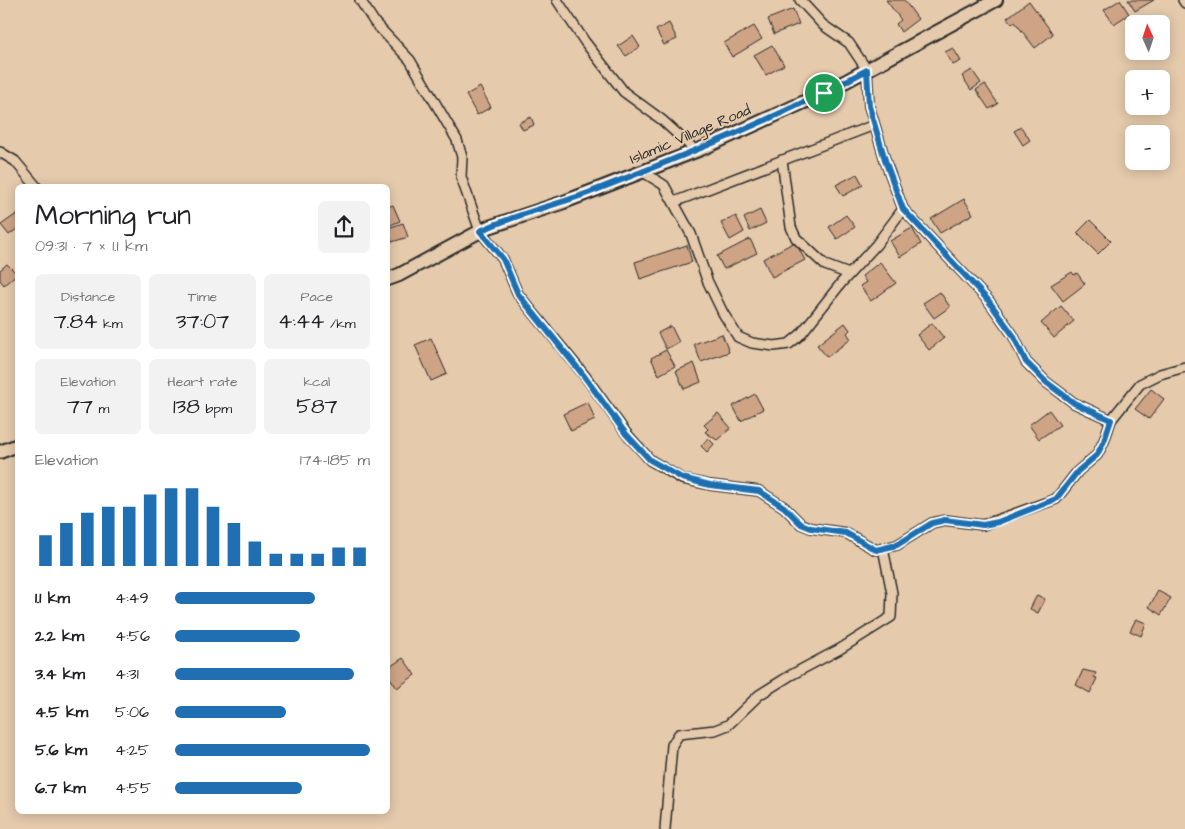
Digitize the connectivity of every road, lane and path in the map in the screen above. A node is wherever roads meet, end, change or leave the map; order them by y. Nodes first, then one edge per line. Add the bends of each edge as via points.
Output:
1 (360, 0) edge
2 (557, 0) edge
3 (800, 0) edge
4 (996, 0) edge
5 (867, 70) junction
6 (874, 125) junction
7 (0, 152) edge
8 (696, 152) junction
9 (782, 160) junction
10 (643, 172) junction
11 (34, 184) edge
12 (674, 202) junction
13 (903, 209) junction
14 (480, 231) junction
15 (849, 274) junction
16 (390, 278) edge
17 (1185, 367) edge
18 (1111, 420) junction
19 (15, 446) edge
20 (0, 452) edge
21 (883, 548) junction
22 (665, 829) edge

1 - 14 street via 375,23 410,60 457,140 462,157 461,176
2 - 8 street via 624,92 662,120
3 - 5 street via 823,25 849,43
4 - 5 street, Islamic Village Road
5 - 6 street via 869,106
5 - 8 street, Islamic Village Road
6 - 9 street
6 - 13 street
7 - 11 street via 15,161
8 - 10 street, Islamic Village Road
9 - 12 street
9 - 15 street via 790,227 796,238 825,265
10 - 12 street via 664,184
10 - 14 street, Islamic Village Road
12 - 15 street via 691,234 723,313 738,337 752,344 789,344
13 - 15 street
13 - 18 street via 988,300 1013,335 1026,362 1074,403
14 - 16 street, Islamic Village Road
14 - 21 street via 503,259 518,294 590,383 626,434 650,460 682,478 759,491 784,507 801,524 846,533 876,550
17 - 18 street via 1140,384
18 - 21 street via 1097,455 1078,471 1056,499 983,525 945,520 932,523 897,545
19 - 20 street
21 - 22 street via 892,593 891,617 759,695 728,725 715,730 679,734 672,744

